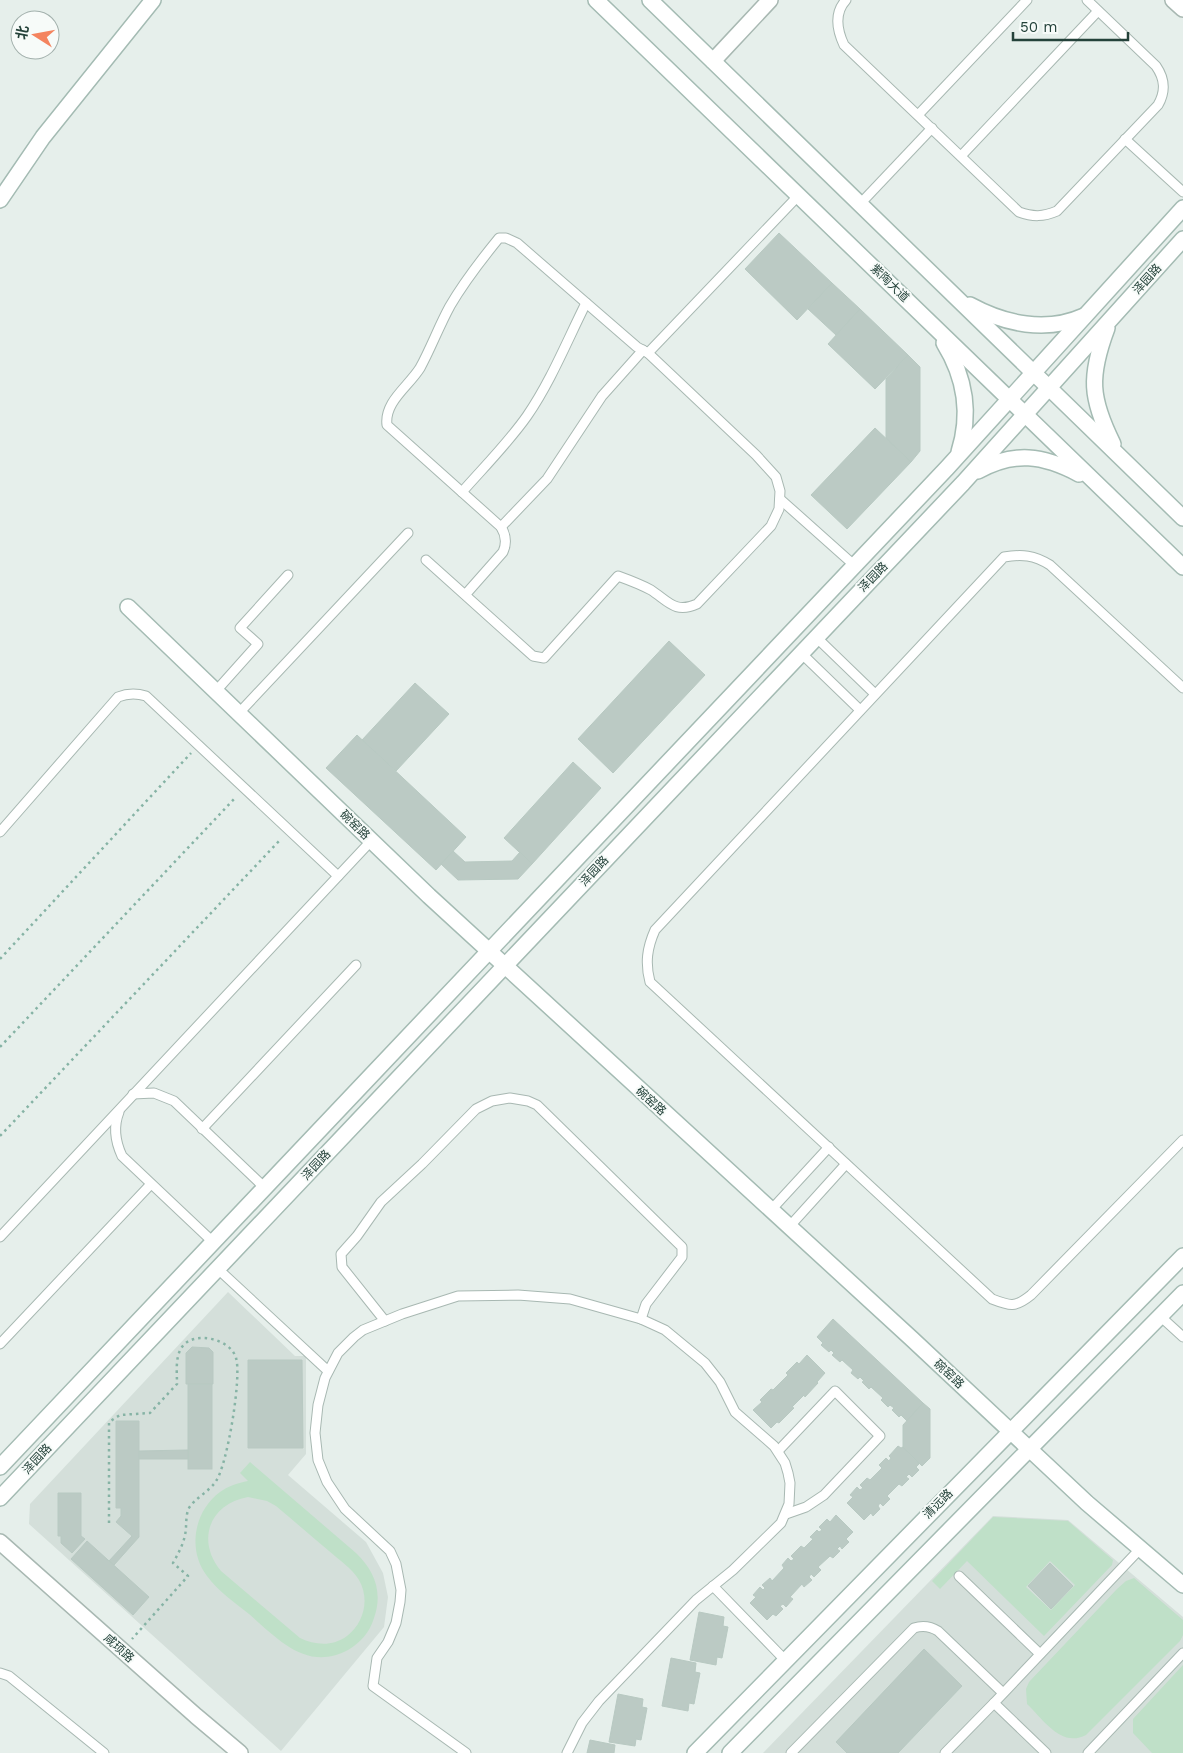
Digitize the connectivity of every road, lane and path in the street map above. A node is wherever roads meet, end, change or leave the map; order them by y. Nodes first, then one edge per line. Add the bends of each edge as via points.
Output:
1 (153, 0) edge
2 (596, 0) edge
3 (650, 0) edge
4 (770, 0) edge
5 (846, 0) edge
6 (1027, 0) edge
7 (1086, 0) edge
8 (1173, 0) edge
9 (1183, 10) edge
10 (1098, 11) junction
11 (713, 61) junction
12 (918, 115) junction
13 (932, 128) junction
14 (1125, 139) junction
15 (961, 156) junction
16 (1183, 192) edge
17 (799, 195) junction
18 (0, 200) edge
19 (860, 204) junction
20 (1183, 208) edge
21 (1181, 244) edge
22 (956, 297) junction
23 (586, 303) junction
24 (1086, 316) junction
25 (1110, 320) junction
26 (929, 321) junction
27 (646, 352) junction
28 (1034, 373) junction
29 (1049, 387) junction
30 (1009, 399) junction
31 (1025, 414) junction
32 (959, 455) junction
33 (1120, 456) junction
34 (968, 477) junction
35 (1094, 481) junction
36 (462, 492) junction
37 (780, 499) junction
38 (1183, 518) edge
39 (501, 527) junction
40 (408, 533) dead end
41 (426, 560) dead end
42 (854, 565) junction
43 (1183, 567) edge
44 (288, 575) dead end
45 (465, 595) junction
46 (128, 607) dead end
47 (816, 638) junction
48 (801, 653) junction
49 (1183, 688) edge
50 (216, 691) junction
51 (875, 694) junction
52 (860, 710) junction
53 (239, 714) junction
54 (199, 745) junction
55 (245, 788) junction
56 (290, 830) junction
57 (0, 832) edge
58 (371, 841) junction
59 (338, 876) junction
60 (489, 952) junction
61 (0, 959) edge
62 (356, 965) dead end
63 (504, 966) junction
64 (0, 1047) edge
65 (134, 1094) junction
66 (120, 1109) junction
67 (202, 1129) junction
68 (0, 1136) edge
69 (1183, 1140) edge
70 (829, 1147) junction
71 (846, 1164) junction
72 (151, 1184) junction
73 (265, 1188) junction
74 (771, 1210) junction
75 (789, 1226) junction
76 (0, 1237) edge
77 (213, 1242) junction
78 (1183, 1256) edge
79 (218, 1269) junction
80 (1183, 1293) edge
81 (1160, 1316) junction
82 (640, 1319) junction
83 (385, 1321) junction
84 (1183, 1337) edge
85 (0, 1344) edge
86 (328, 1371) junction
87 (1010, 1431) junction
88 (1029, 1449) junction
89 (778, 1451) junction
90 (0, 1467) edge
91 (0, 1498) edge
92 (786, 1514) junction
93 (109, 1523) dead end
94 (0, 1542) edge
95 (1140, 1548) junction
96 (959, 1576) dead end
97 (1183, 1585) edge
98 (713, 1586) junction
99 (122, 1650) junction
100 (1183, 1653) edge
101 (1040, 1654) junction
102 (786, 1660) junction
103 (0, 1673) edge
104 (1003, 1693) junction
105 (994, 1703) junction
106 (102, 1752) edge
107 (240, 1753) edge
108 (466, 1753) edge
109 (567, 1753) edge
110 (694, 1753) edge
111 (730, 1753) edge
112 (791, 1753) edge
113 (945, 1753) edge
114 (1046, 1753) edge
115 (1088, 1753) edge

1 - 18 street via 43,137
2 - 17 street, 紫陶大道
3 - 11 street
4 - 11 street
5 - 12 lane via 838,20 844,45
6 - 12 lane
7 - 10 lane
8 - 9 street
10 - 14 lane via 1156,66 1163,79 1161,99
10 - 15 lane
11 - 19 street
12 - 13 lane
13 - 15 lane
13 - 19 lane
14 - 15 lane via 1057,211 1045,216 1019,212
14 - 16 lane
17 - 26 street, 紫陶大道
17 - 27 lane
19 - 22 street
20 - 24 street, 泽园路
21 - 25 street, 泽园路
22 - 24 street via 993,315 1025,324 1051,326
22 - 28 street
23 - 27 lane
23 - 36 lane via 528,414
23 - 36 lane via 517,243 506,238 499,238 465,282 421,366 388,407 386,416 387,425
24 - 28 street, 泽园路
25 - 29 street, 泽园路
25 - 33 street via 1099,350 1094,386 1099,412
26 - 30 street, 紫陶大道
26 - 32 street via 949,352 961,379 966,415
27 - 37 lane via 756,455 776,477
27 - 39 lane via 602,396 547,479
28 - 29 street
28 - 30 street, 泽园路
29 - 31 street, 泽园路
29 - 33 street
30 - 31 street, 紫陶大道
30 - 32 street, 泽园路
31 - 34 street, 泽园路
31 - 35 street, 紫陶大道
32 - 42 street, 泽园路
33 - 38 street
34 - 35 street via 1001,460 1026,457 1063,465
34 - 47 street, 泽园路
35 - 43 street, 紫陶大道
36 - 39 lane
37 - 42 lane
37 - 45 lane via 771,526 697,604 676,607 638,583 618,576 544,658 533,656
39 - 45 lane via 506,537 503,552
40 - 53 lane
41 - 45 lane
42 - 60 street, 泽园路
44 - 50 lane via 240,628 258,644
46 - 50 street, 碗窑路
47 - 48 street, 泽园路
47 - 51 lane
48 - 52 lane
48 - 63 street, 泽园路
49 - 51 lane via 1050,565 1018,554 1004,557
50 - 53 street, 碗窑路
51 - 52 lane
52 - 70 lane via 655,930 647,951 650,982
53 - 58 street, 碗窑路
54 - 55 lane
54 - 57 lane via 146,696 131,694 118,697
54 - 61 path
55 - 56 lane
55 - 64 path
56 - 59 lane
56 - 68 path
58 - 59 lane
58 - 60 street, 碗窑路
59 - 65 lane
60 - 63 street, 碗窑路
60 - 73 street, 泽园路
62 - 67 lane
63 - 74 street, 碗窑路
63 - 79 street, 泽园路
65 - 66 lane
65 - 67 lane via 154,1093 167,1097
66 - 72 lane via 115,1127 118,1147 122,1156
66 - 76 lane
67 - 73 lane
69 - 71 lane via 1020,1304 1005,1304 992,1299
70 - 71 lane
70 - 74 lane
71 - 75 lane
72 - 77 lane
72 - 85 lane
73 - 77 street, 泽园路
74 - 75 street, 碗窑路
75 - 87 street, 碗窑路
77 - 90 street, 泽园路
78 - 87 street, 清远路
79 - 86 lane
79 - 91 street, 泽园路
80 - 81 street, 清远路
81 - 84 lane
81 - 88 street, 清远路
82 - 83 lane via 570,1300 518,1295 458,1296
82 - 83 lane via 646,1304 682,1257 682,1247 537,1105 510,1098 492,1101 476,1109 381,1202 341,1254 342,1267
82 - 89 lane via 665,1330 705,1363 720,1382 735,1412
83 - 86 lane via 354,1337 338,1353
86 - 108 lane via 316,1418 316,1449 322,1471 345,1508 390,1551 399,1578 400,1602 396,1623 377,1658 373,1686
87 - 88 street, 碗窑路
87 - 102 street, 清远路
88 - 95 street, 碗窑路
88 - 111 street, 清远路
89 - 92 lane via 790,1483
89 - 92 lane via 835,1392 880,1436 824,1495 806,1507
92 - 98 lane via 781,1523
93 - 99 path via 109,1422 120,1415 150,1413 177,1384 177,1361 186,1343 203,1338 224,1344 237,1359 237,1395 222,1470 216,1482 189,1508 185,1536 173,1563 188,1576
94 - 99 street, 咸顼路
95 - 97 street, 碗窑路
95 - 101 lane
96 - 101 lane
98 - 102 lane
98 - 109 lane via 599,1700 582,1723
99 - 107 street, 咸顼路
100 - 115 lane
101 - 104 lane
102 - 110 street, 清远路
103 - 106 lane via 9,1676
104 - 105 lane
104 - 112 lane via 938,1631 919,1626
105 - 113 lane
105 - 114 lane

